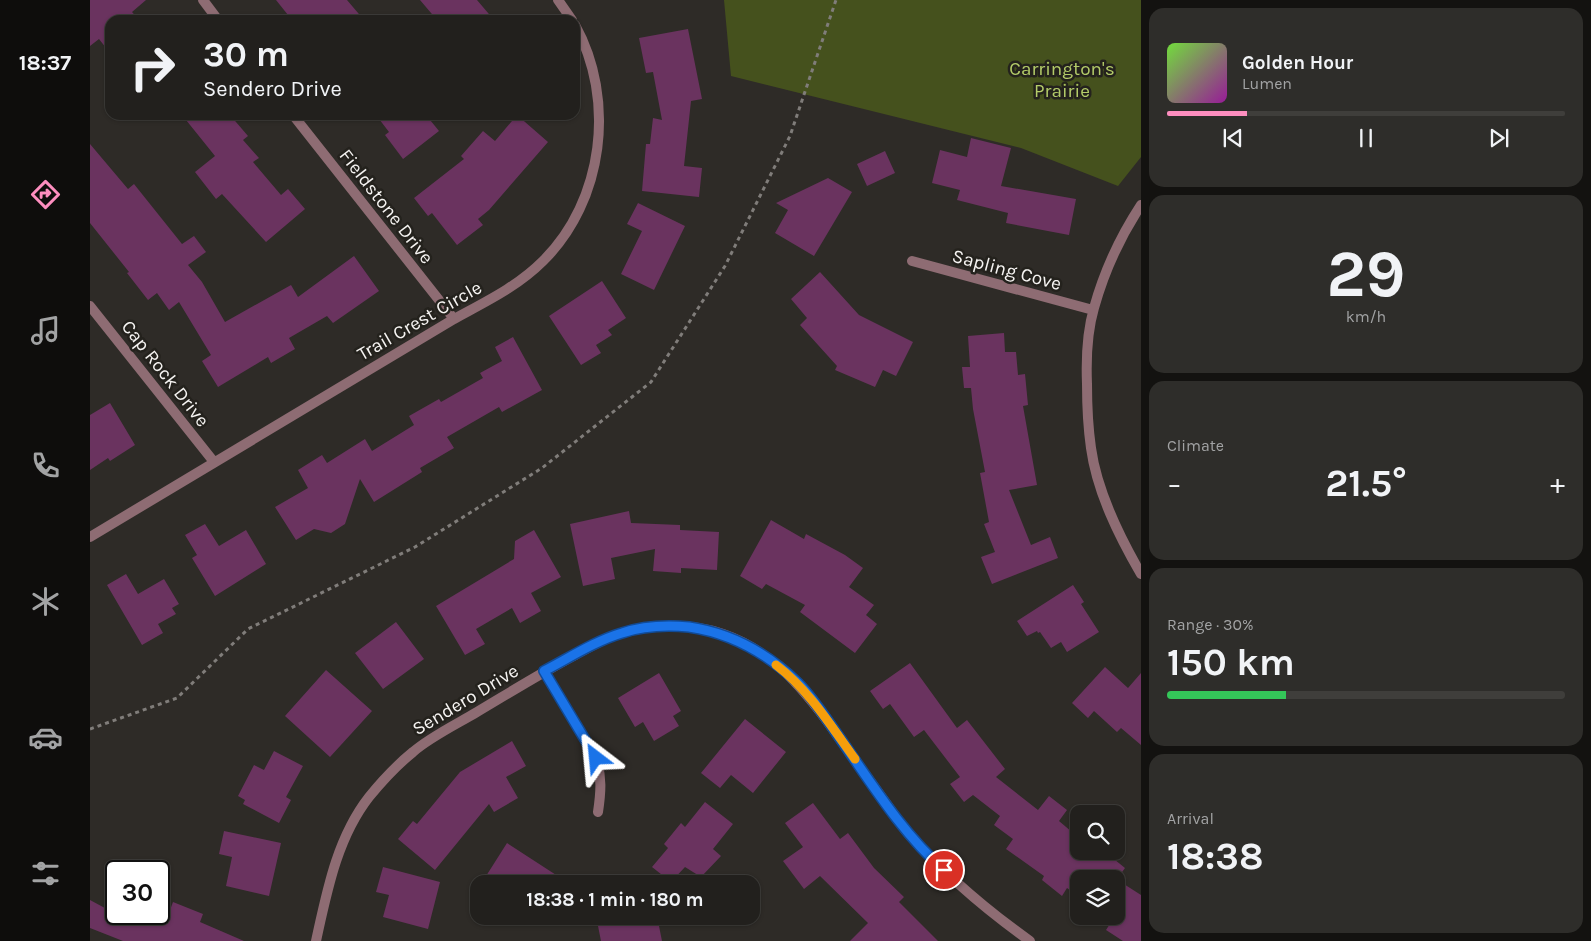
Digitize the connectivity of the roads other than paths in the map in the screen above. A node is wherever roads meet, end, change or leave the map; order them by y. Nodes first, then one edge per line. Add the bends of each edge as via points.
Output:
1 (203, 0) edge
2 (558, 0) edge
3 (214, 15) edge
4 (568, 15) edge
5 (580, 37) edge
6 (297, 120) edge
7 (1141, 205) edge
8 (912, 261) dead end
9 (90, 306) edge
10 (1093, 310) junction
11 (454, 319) junction
12 (214, 462) junction
13 (90, 537) edge
14 (1141, 574) edge
15 (544, 671) junction
16 (598, 812) dead end
17 (316, 941) edge
18 (1030, 941) edge

1 - 3 street
2 - 4 street
5 - 11 street, Trail Crest Circle via 595,80 599,115 596,157 581,205 559,244 537,267 503,292
6 - 11 street, Fieldstone Drive
7 - 10 street via 1109,264
8 - 10 street, Sapling Cove
9 - 12 street, Cap Rock Drive
10 - 14 street via 1086,363 1091,450 1101,488
11 - 12 street, Trail Crest Circle
12 - 13 street, Trail Crest Circle
15 - 16 street via 596,758 601,792
15 - 17 street, Sendero Drive via 414,751 368,798 351,825 337,858
15 - 18 street, Sendero Drive via 622,633 648,627 703,629 742,642 798,684 905,830 932,860 1000,920

